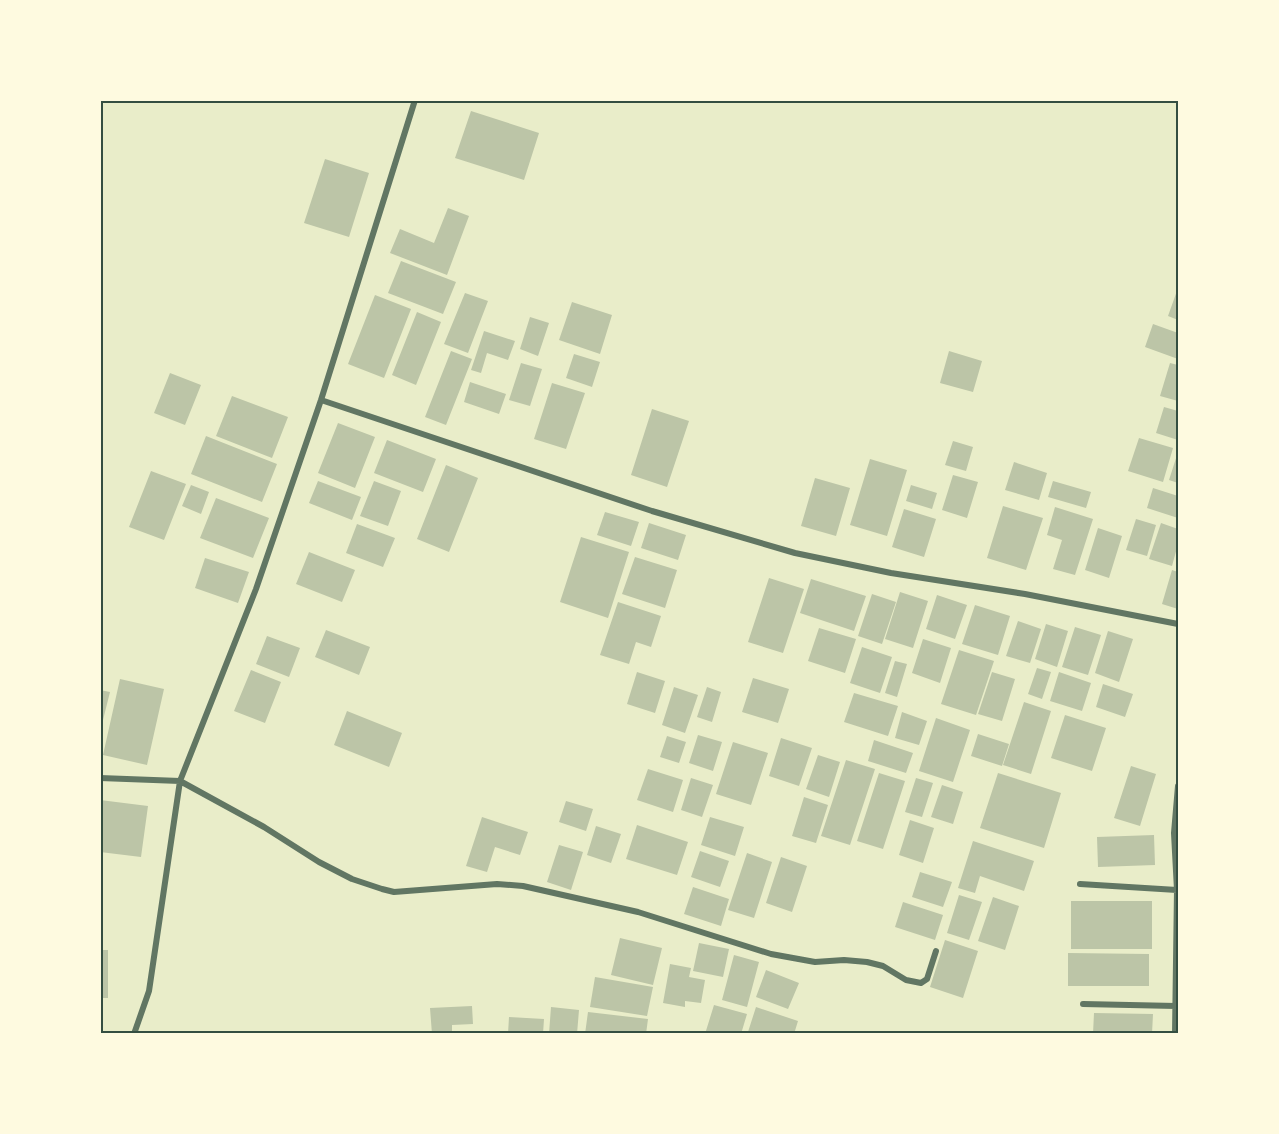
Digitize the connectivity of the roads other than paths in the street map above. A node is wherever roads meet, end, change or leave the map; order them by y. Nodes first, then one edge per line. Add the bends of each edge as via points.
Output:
1 (415, 100) edge
2 (321, 400) junction
3 (1179, 624) edge
4 (100, 778) edge
5 (180, 781) junction
6 (1179, 786) edge
7 (1080, 884) dead end
8 (1177, 890) edge
9 (936, 951) dead end
10 (1083, 1004) dead end
11 (1176, 1006) junction
12 (134, 1034) edge
13 (1175, 1034) edge

1 - 2 street
2 - 3 street via 652,512 795,553
2 - 5 street via 256,589
4 - 5 street
5 - 9 street via 319,862 352,879 394,892 477,885 523,886 638,912 771,954 815,962 867,962 883,966 906,980 921,982 927,979
5 - 12 street via 149,991
6 - 8 street via 1174,833
7 - 8 street
8 - 11 street
10 - 11 street
11 - 13 street

